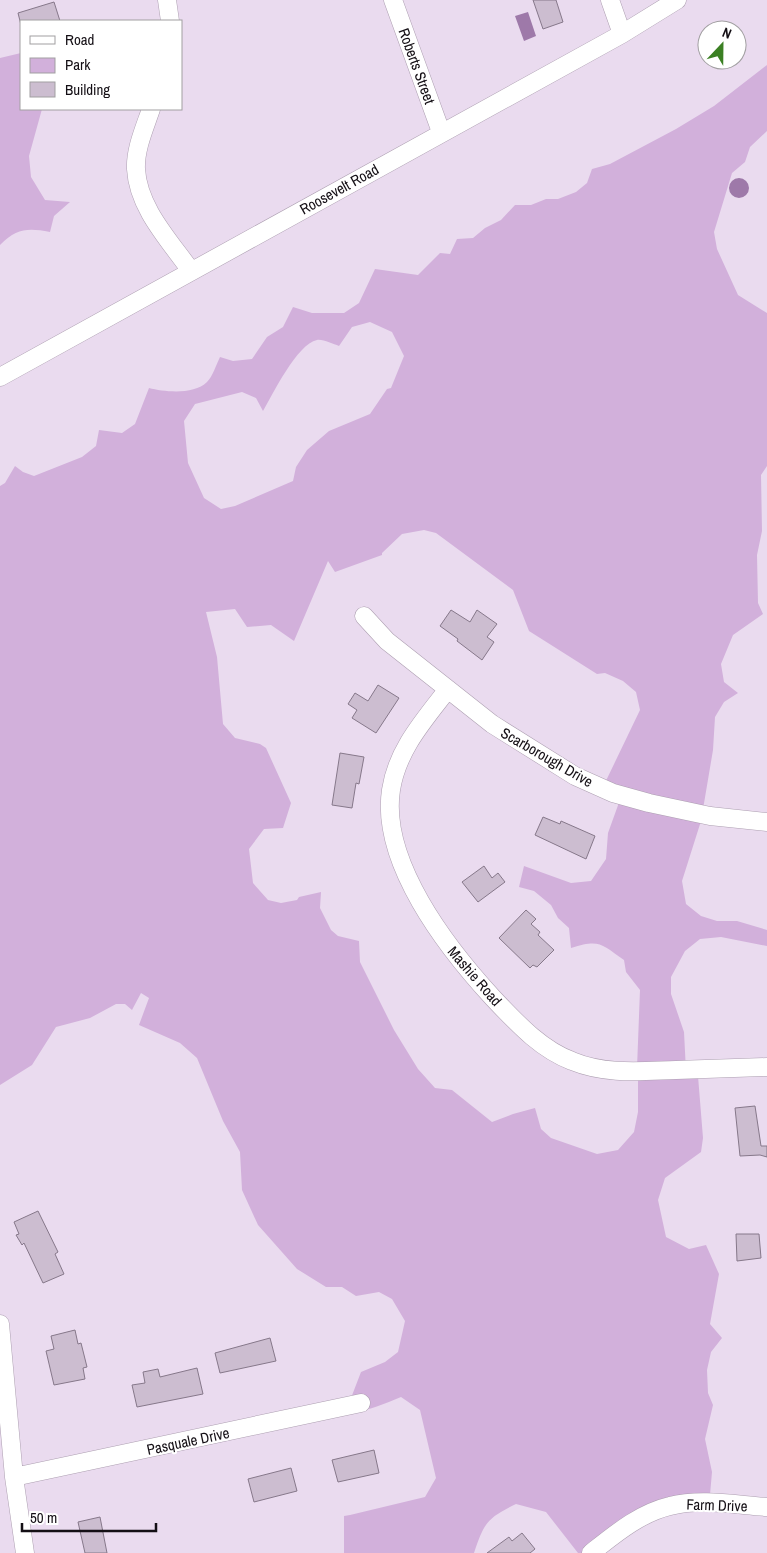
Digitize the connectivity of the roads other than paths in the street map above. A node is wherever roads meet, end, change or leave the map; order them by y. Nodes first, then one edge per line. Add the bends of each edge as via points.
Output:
1 (167, 0) edge
2 (393, 0) edge
3 (610, 0) edge
4 (677, 0) edge
5 (170, 20) edge
6 (622, 34) junction
7 (151, 110) edge
8 (441, 132) junction
9 (191, 271) junction
10 (0, 376) edge
11 (364, 616) dead end
12 (448, 689) junction
13 (767, 822) edge
14 (767, 1067) edge
15 (0, 1324) edge
16 (361, 1404) dead end
17 (14, 1477) junction
18 (767, 1508) edge
19 (25, 1553) edge
20 (591, 1553) edge

1 - 5 street
2 - 8 street, Roberts Street
3 - 6 street
4 - 6 street, Roosevelt Road
6 - 8 street, Roosevelt Road
7 - 9 street via 136,169 142,198
8 - 9 street, Roosevelt Road
9 - 10 street, Roosevelt Road
11 - 12 street, Scarborough Drive via 387,641
12 - 13 street, Scarborough Drive via 527,748 575,776 613,793 710,816
12 - 14 street, Mashie Road via 403,752 391,789 390,806 402,865 436,927 466,969 520,1026 545,1047 571,1061 620,1072
15 - 17 street
16 - 17 street, Pasquale Drive
17 - 19 street
18 - 20 street, Farm Drive via 698,1502 671,1506 641,1517

